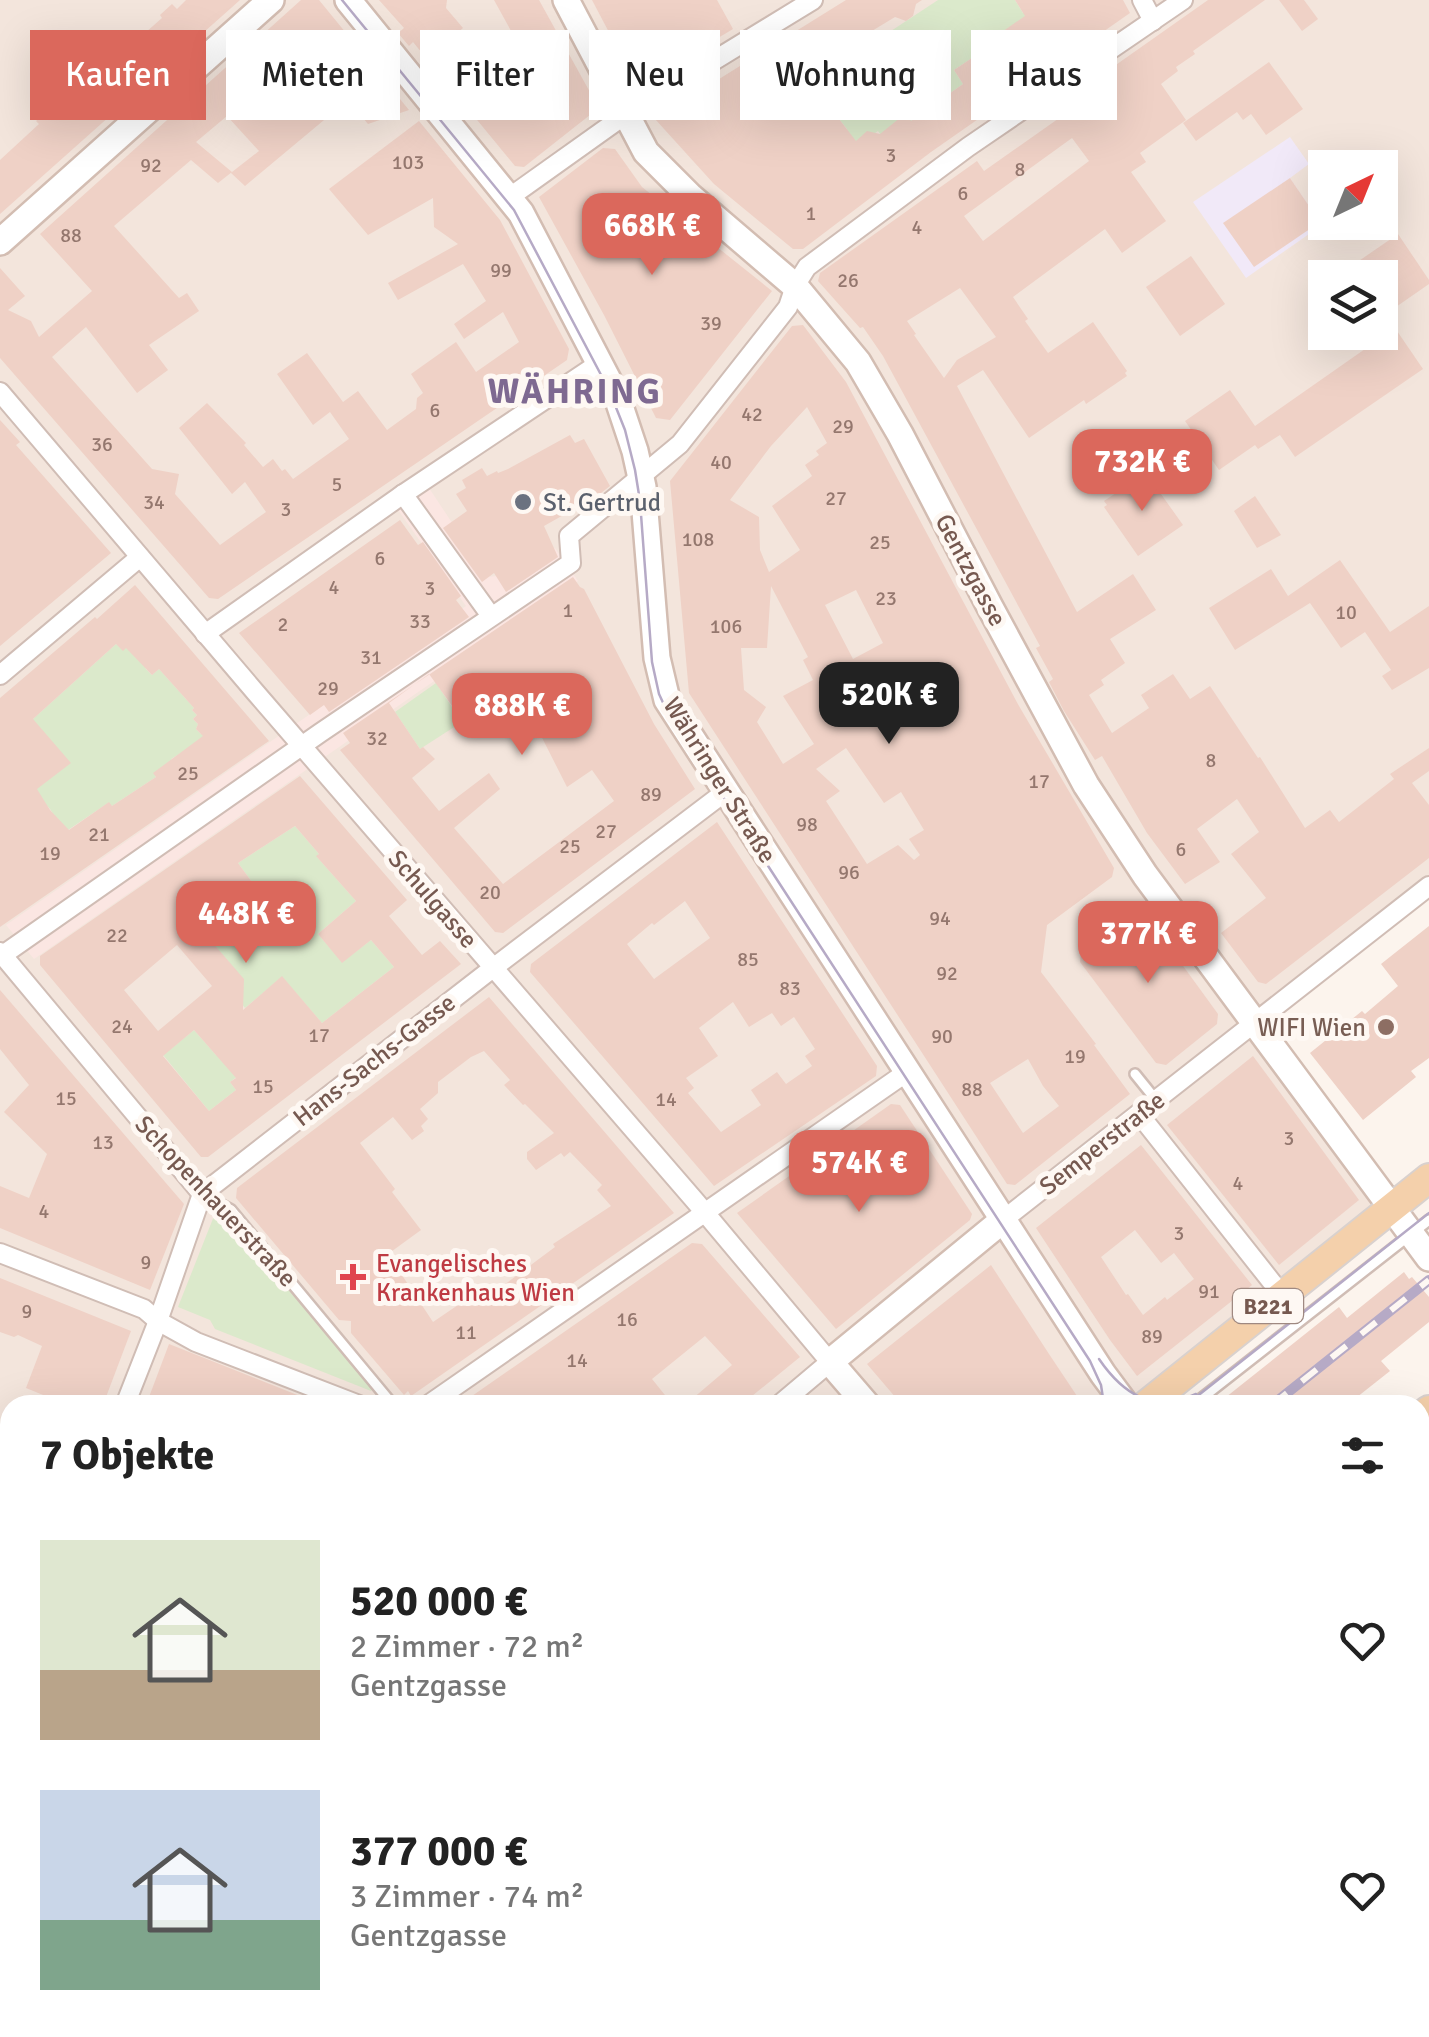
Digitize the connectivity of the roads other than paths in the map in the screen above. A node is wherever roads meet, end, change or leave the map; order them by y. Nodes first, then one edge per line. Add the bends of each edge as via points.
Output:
1 (270, 0) edge
2 (348, 0) edge
3 (566, 0) edge
4 (814, 0) edge
5 (1142, 0) edge
6 (1183, 0) edge
7 (1153, 21) junction
8 (589, 45) edge
9 (720, 57) edge
10 (618, 120) edge
11 (628, 120) edge
12 (510, 198) junction
13 (0, 242) edge
14 (795, 286) junction
15 (601, 362) junction
16 (0, 392) edge
17 (641, 477) junction
18 (404, 494) junction
19 (140, 557) junction
20 (491, 616) junction
21 (205, 634) junction
22 (0, 676) edge
23 (302, 746) junction
24 (726, 792) junction
25 (1429, 886) edge
26 (1, 954) edge
27 (492, 968) junction
28 (1255, 1021) junction
29 (907, 1072) junction
30 (1135, 1074) dead end
31 (1156, 1100) junction
32 (1138, 1114) junction
33 (1429, 1178) edge
34 (202, 1194) junction
35 (1391, 1208) junction
36 (705, 1213) junction
37 (1003, 1220) junction
38 (1420, 1227) edge
39 (0, 1253) edge
40 (1429, 1258) edge
41 (1282, 1294) junction
42 (158, 1320) junction
43 (830, 1362) junction
44 (129, 1395) edge
45 (333, 1395) edge
46 (385, 1395) edge
47 (442, 1395) edge
48 (791, 1395) edge
49 (858, 1395) edge
50 (1114, 1395) edge
51 (1158, 1395) edge
52 (1206, 1395) edge

1 - 13 main road
2 - 12 main road, Währinger Straße
3 - 8 main road, Gentzgasse
4 - 9 street
5 - 7 street
6 - 7 street
7 - 14 street via 968,146 807,267
10 - 12 street
11 - 14 main road, Gentzgasse via 646,152 691,197
12 - 15 main road, Währinger Straße
14 - 17 street via 788,307 680,444
14 - 28 main road, Gentzgasse via 881,398 1086,785
15 - 17 main road, Währinger Straße
15 - 18 street
16 - 19 street, Schulgasse
17 - 20 street via 569,536 571,564
17 - 24 main road, Währinger Straße via 662,687
18 - 20 street
18 - 21 street
19 - 21 street, Schulgasse
19 - 22 street
20 - 23 street
21 - 23 street, Schulgasse
23 - 26 street
23 - 27 street, Schulgasse
24 - 27 street, Hans-Sachs-Gasse
24 - 29 main road, Währinger Straße
25 - 28 street, Semperstraße
26 - 34 street, Schopenhauerstraße
27 - 34 street, Hans-Sachs-Gasse
27 - 36 street, Schulgasse
28 - 31 street, Semperstraße
28 - 35 main road, Gentzgasse
29 - 36 street
29 - 37 main road, Währinger Straße
30 - 31 lane
31 - 32 street, Semperstraße
32 - 37 street, Semperstraße
32 - 41 street
33 - 35 main road, B221
34 - 42 street
34 - 46 lane, Schopenhauerstraße via 231,1210
35 - 38 main road, Gentzgasse
35 - 41 main road, B221
36 - 43 street, Schulgasse
36 - 47 street
37 - 43 main road, Semperstraße
37 - 50 main road, Währinger Straße
38 - 40 main road, Gentzgasse
38 - 52 lane
39 - 42 street
41 - 51 main road, B221
42 - 44 street
42 - 45 street via 196,1342
43 - 48 street, Semperstraße
43 - 49 main road, Schulgasse

